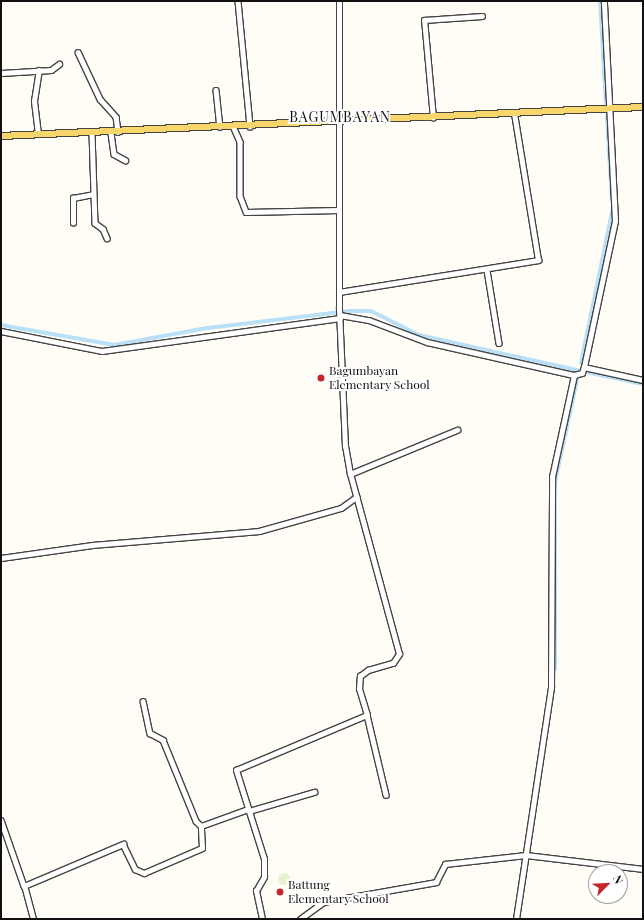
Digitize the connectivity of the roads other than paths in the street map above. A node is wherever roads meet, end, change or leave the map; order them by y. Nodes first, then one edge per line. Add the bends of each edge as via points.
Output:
1 (238, 1) edge
2 (339, 1) edge
3 (604, 1) edge
4 (482, 16) dead end
5 (78, 52) dead end
6 (59, 64) dead end
7 (38, 70) junction
8 (1, 73) edge
9 (216, 90) dead end
10 (643, 107) edge
11 (610, 109) junction
12 (514, 113) junction
13 (434, 118) junction
14 (338, 121) junction
15 (233, 126) junction
16 (250, 126) junction
17 (220, 127) junction
18 (118, 132) junction
19 (92, 133) junction
20 (111, 133) junction
21 (38, 134) junction
22 (1, 136) edge
23 (126, 160) dead end
24 (93, 194) junction
25 (338, 210) junction
26 (72, 223) dead end
27 (107, 238) dead end
28 (487, 270) junction
29 (339, 292) junction
30 (340, 315) junction
31 (1, 331) edge
32 (499, 343) dead end
33 (584, 367) junction
34 (574, 375) junction
35 (643, 380) edge
36 (457, 430) dead end
37 (350, 474) junction
38 (356, 497) junction
39 (351, 504) junction
40 (358, 506) junction
41 (1, 558) edge
42 (143, 701) dead end
43 (367, 715) junction
44 (314, 792) dead end
45 (386, 795) dead end
46 (248, 810) junction
47 (1, 820) edge
48 (201, 826) junction
49 (526, 855) junction
50 (643, 869) edge
51 (24, 886) junction
52 (33, 919) edge
53 (262, 919) edge
54 (300, 919) edge
55 (516, 919) edge

1 - 16 street
2 - 14 street
3 - 11 street
4 - 13 street via 424,20
5 - 18 street via 100,99 116,117
6 - 7 street via 54,69
7 - 8 street
7 - 21 street via 34,100
9 - 17 street
10 - 11 main road
11 - 12 main road
11 - 33 street via 615,221
12 - 13 main road
12 - 28 street via 539,258
13 - 14 main road
14 - 16 main road
14 - 25 street
15 - 16 main road
15 - 17 main road
15 - 25 street via 240,142 239,192 246,212
17 - 18 main road
18 - 20 main road
19 - 20 main road
19 - 21 main road
19 - 24 street
20 - 23 street via 114,154
21 - 22 main road
24 - 26 street via 73,198
24 - 27 street via 95,223 103,229
25 - 29 street
28 - 29 street
28 - 32 street
29 - 30 street
30 - 31 street via 102,351
30 - 34 street via 369,320 427,342
30 - 37 street
33 - 34 street via 582,373
33 - 35 street
34 - 49 street via 552,477 552,683
36 - 37 street
37 - 38 street
38 - 39 street
38 - 40 street
39 - 40 street
39 - 41 street via 260,531 114,543
40 - 43 street via 399,654 393,663 368,670 360,676 359,689
42 - 48 street via 150,733 163,740 196,820
43 - 45 street
43 - 46 street via 239,767 236,777
44 - 46 street
46 - 48 street
46 - 53 street via 266,868 256,891
47 - 51 street
48 - 51 street via 202,848 144,873 135,869 123,844
49 - 50 street
49 - 54 street via 444,864 436,882 323,902
49 - 55 street
51 - 52 street

